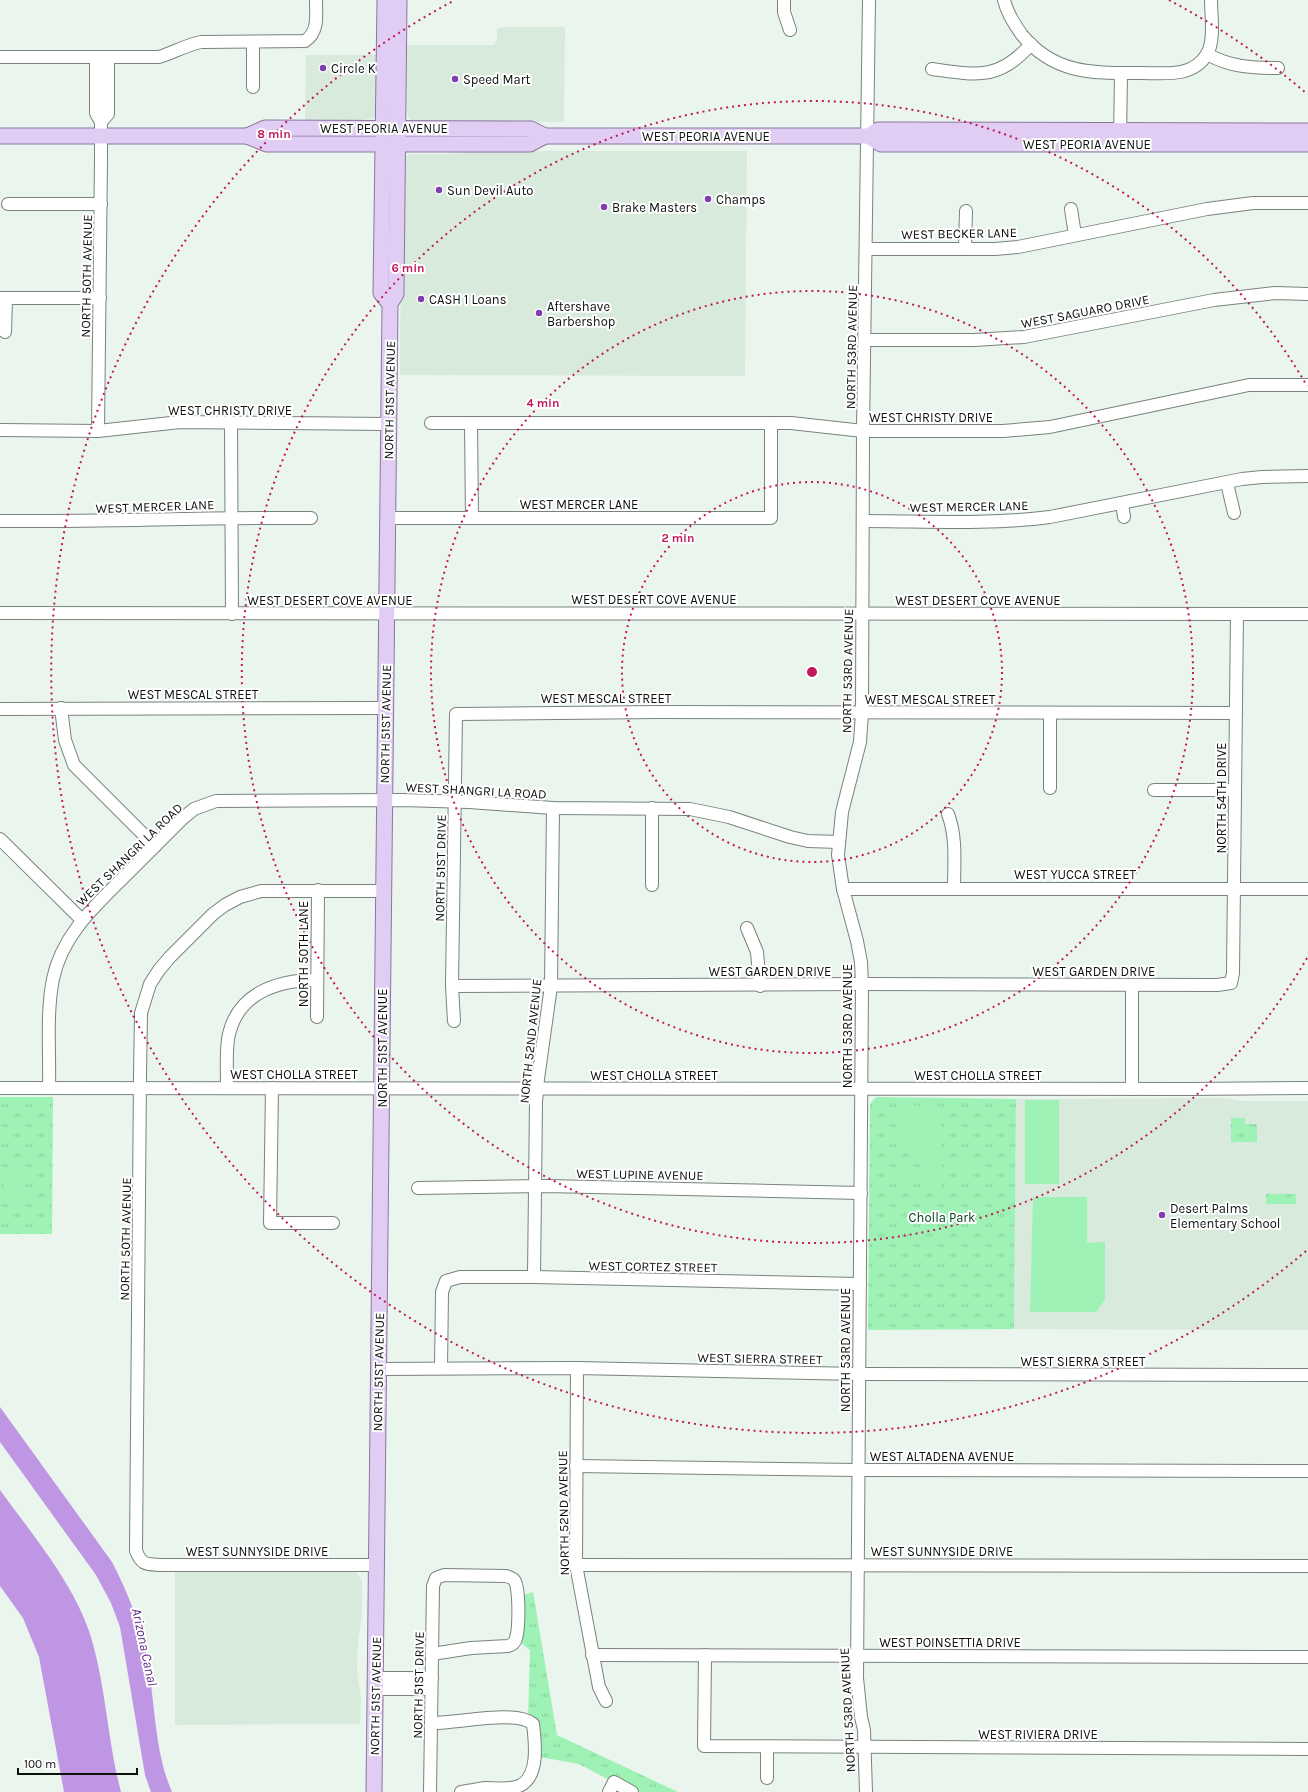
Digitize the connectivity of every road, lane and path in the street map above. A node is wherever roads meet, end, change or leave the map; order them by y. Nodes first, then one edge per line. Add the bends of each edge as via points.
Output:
1 (316, 0) edge
2 (385, 0) edge
3 (399, 0) edge
4 (784, 0) edge
5 (869, 0) edge
6 (1004, 0) edge
7 (1211, 0) edge
8 (790, 30) dead end
9 (253, 42) junction
10 (1031, 44) junction
11 (1207, 54) junction
12 (0, 57) edge
13 (96, 57) junction
14 (108, 57) junction
15 (1278, 68) dead end
16 (932, 69) dead end
17 (1121, 73) junction
18 (253, 87) dead end
19 (391, 128) junction
20 (101, 129) junction
21 (1308, 131) edge
22 (0, 136) edge
23 (247, 136) junction
24 (545, 136) junction
25 (868, 136) junction
26 (1120, 137) junction
27 (391, 144) junction
28 (1308, 144) edge
29 (1308, 203) edge
30 (8, 204) dead end
31 (101, 204) junction
32 (1071, 209) dead end
33 (966, 211) dead end
34 (1075, 235) junction
35 (866, 249) junction
36 (965, 249) junction
37 (1308, 294) edge
38 (3, 298) edge
39 (100, 298) junction
40 (5, 332) dead end
41 (865, 340) junction
42 (1308, 385) edge
43 (431, 423) dead end
44 (471, 423) junction
45 (771, 423) junction
46 (231, 424) junction
47 (388, 424) junction
48 (0, 430) edge
49 (98, 431) junction
50 (863, 431) junction
51 (1308, 476) edge
52 (1227, 482) junction
53 (1122, 503) junction
54 (1234, 513) dead end
55 (231, 517) junction
56 (1124, 517) dead end
57 (311, 518) dead end
58 (387, 518) junction
59 (472, 518) junction
60 (0, 521) edge
61 (863, 521) junction
62 (0, 613) edge
63 (386, 613) junction
64 (232, 614) junction
65 (862, 614) junction
66 (1237, 614) junction
67 (1308, 614) edge
68 (0, 708) edge
69 (61, 708) junction
70 (385, 708) junction
71 (862, 713) junction
72 (1050, 713) junction
73 (1236, 713) junction
74 (456, 714) joint
75 (1050, 788) dead end
76 (1154, 790) dead end
77 (1235, 790) junction
78 (385, 800) junction
79 (455, 801) junction
80 (553, 808) junction
81 (652, 808) junction
82 (948, 814) dead end
83 (0, 838) edge
84 (839, 842) junction
85 (155, 846) junction
86 (652, 885) dead end
87 (954, 888) junction
88 (1234, 888) junction
89 (1308, 888) edge
90 (843, 889) junction
91 (318, 890) junction
92 (383, 891) junction
93 (82, 920) junction
94 (747, 928) dead end
95 (317, 980) junction
96 (1231, 983) joint
97 (862, 984) junction
98 (1132, 985) junction
99 (452, 986) junction
100 (551, 986) junction
101 (760, 986) junction
102 (317, 1017) dead end
103 (454, 1022) dead end
104 (0, 1088) edge
105 (49, 1088) junction
106 (140, 1088) junction
107 (228, 1088) junction
108 (272, 1088) junction
109 (1308, 1088) edge
110 (381, 1089) junction
111 (537, 1089) junction
112 (861, 1089) junction
113 (1132, 1089) junction
114 (536, 1186) junction
115 (418, 1188) dead end
116 (860, 1193) junction
117 (333, 1223) dead end
118 (534, 1277) junction
119 (860, 1284) junction
120 (441, 1368) junction
121 (577, 1368) junction
122 (378, 1369) junction
123 (859, 1374) junction
124 (1308, 1375) edge
125 (576, 1466) junction
126 (858, 1470) junction
127 (1308, 1471) edge
128 (139, 1560) joint
129 (857, 1564) junction
130 (376, 1565) junction
131 (576, 1565) junction
132 (1308, 1566) edge
133 (432, 1654) junction
134 (592, 1655) junction
135 (705, 1655) junction
136 (857, 1656) junction
137 (1308, 1658) edge
138 (375, 1683) junction
139 (432, 1684) junction
140 (606, 1701) dead end
141 (431, 1724) junction
142 (767, 1747) junction
143 (866, 1748) junction
144 (1308, 1749) edge
145 (767, 1778) dead end
146 (374, 1792) edge
147 (430, 1792) edge
148 (461, 1792) edge
149 (609, 1792) edge
150 (632, 1792) edge
151 (866, 1792) edge

1 - 9 street via 316,27 305,41
2 - 19 main road, NORTH 51ST AVENUE
3 - 19 main road, NORTH 51ST AVENUE
4 - 8 street via 784,12
5 - 25 street, NORTH 53RD AVENUE
6 - 10 street via 1012,20
7 - 11 street via 1210,45
9 - 14 street via 201,42 159,57
9 - 18 street
10 - 16 street via 1010,64 984,74
10 - 17 street via 1048,58 1070,67 1083,71
11 - 15 street via 1227,64
11 - 17 street via 1198,65 1177,73
12 - 13 street
13 - 14 street
13 - 20 street via 96,113
14 - 20 street via 108,114
17 - 26 street
19 - 23 main road, WEST PEORIA AVENUE via 265,128
19 - 24 main road, WEST PEORIA AVENUE via 532,129
19 - 27 main road, NORTH 51ST AVENUE
20 - 22 main road, WEST PEORIA AVENUE
20 - 23 main road, WEST PEORIA AVENUE
20 - 31 street, NORTH 50TH AVENUE
21 - 26 main road, WEST PEORIA AVENUE
23 - 27 main road, WEST PEORIA AVENUE via 268,144
24 - 25 main road, WEST PEORIA AVENUE
24 - 27 main road, WEST PEORIA AVENUE via 530,144
25 - 26 main road, WEST PEORIA AVENUE via 878,130
25 - 35 street, NORTH 53RD AVENUE
26 - 28 main road, WEST PEORIA AVENUE
27 - 47 main road, NORTH 51ST AVENUE via 396,294 390,304
29 - 34 street, WEST BECKER LANE via 1253,203 1176,210
30 - 31 street
31 - 39 street, NORTH 50TH AVENUE
32 - 34 street
33 - 36 street
34 - 36 street, WEST BECKER LANE via 1018,247
35 - 36 street, WEST BECKER LANE
35 - 41 street, NORTH 53RD AVENUE
37 - 41 street, WEST SAGUARO DRIVE via 1275,294 1214,300 1024,337 974,340
38 - 39 street
38 - 40 street
39 - 49 street, NORTH 50TH AVENUE
41 - 50 street, NORTH 53RD AVENUE
42 - 50 street, WEST CHRISTY DRIVE via 1249,385 1050,427 995,431
43 - 44 street, WEST CHRISTY DRIVE
44 - 45 street, WEST CHRISTY DRIVE
44 - 59 street
45 - 50 street, WEST CHRISTY DRIVE
45 - 59 street, WEST MERCER LANE via 771,518
46 - 47 street, WEST CHRISTY DRIVE
46 - 49 street, WEST CHRISTY DRIVE via 180,422
46 - 55 street
47 - 58 main road, NORTH 51ST AVENUE
48 - 49 street, WEST CHRISTY DRIVE
50 - 61 street, NORTH 53RD AVENUE
51 - 52 street, WEST MERCER LANE via 1262,477
52 - 53 street, WEST MERCER LANE
52 - 54 street
53 - 56 street
53 - 61 street, WEST MERCER LANE via 1050,517 1006,522
55 - 57 street, WEST MERCER LANE
55 - 60 street, WEST MERCER LANE via 119,521
55 - 64 street
58 - 59 street, WEST MERCER LANE
58 - 63 main road, NORTH 51ST AVENUE
61 - 65 street, NORTH 53RD AVENUE
62 - 64 street, WEST DESERT COVE AVENUE
63 - 64 street, WEST DESERT COVE AVENUE
63 - 65 street, WEST DESERT COVE AVENUE
63 - 70 main road, NORTH 51ST AVENUE
65 - 66 street, WEST DESERT COVE AVENUE
65 - 71 street, NORTH 53RD AVENUE
66 - 67 street, WEST DESERT COVE AVENUE
66 - 73 street, NORTH 54TH DRIVE
68 - 69 street, WEST MESCAL STREET
69 - 70 street, WEST MESCAL STREET
69 - 85 street via 65,740 74,765
70 - 78 main road, NORTH 51ST AVENUE
71 - 72 street, WEST MESCAL STREET
71 - 74 street, WEST MESCAL STREET
71 - 84 street, NORTH 53RD AVENUE via 860,742 842,812
72 - 73 street, WEST MESCAL STREET
72 - 75 street
73 - 77 street, NORTH 54TH DRIVE
74 - 79 street, NORTH 51ST DRIVE
76 - 77 street
77 - 88 street, NORTH 54TH DRIVE
78 - 79 street, WEST SHANGRI LA ROAD
78 - 85 street, WEST SHANGRI LA ROAD via 216,801 194,809
78 - 92 main road, NORTH 51ST AVENUE
79 - 80 street, WEST SHANGRI LA ROAD
79 - 99 street, NORTH 51ST DRIVE
80 - 81 street, WEST SHANGRI LA ROAD
80 - 100 street, NORTH 52ND AVENUE
81 - 84 street, WEST SHANGRI LA ROAD via 690,809 729,817 808,841
81 - 86 street
82 - 87 street via 954,838
83 - 93 street, WEST SHANGRI LA ROAD
84 - 90 street, NORTH 53RD AVENUE via 838,855
85 - 93 street, WEST SHANGRI LA ROAD
87 - 88 street, WEST YUCCA STREET
87 - 90 street, WEST YUCCA STREET
88 - 89 street, WEST YUCCA STREET
88 - 96 street, NORTH 54TH DRIVE
90 - 97 street, NORTH 53RD AVENUE via 857,941
91 - 92 street
91 - 95 street, NORTH 50TH LANE
91 - 106 street, NORTH 50TH AVENUE via 261,891 240,897 213,914 159,970 145,997 141,1013
92 - 110 main road, NORTH 51ST AVENUE
93 - 105 street, WEST SHANGRI LA ROAD via 66,945 53,979 50,1002
94 - 101 street via 757,952
95 - 102 street, NORTH 50TH LANE
95 - 107 street via 280,983 264,990 240,1011 228,1038
96 - 98 street, WEST GARDEN DRIVE
97 - 98 street, WEST GARDEN DRIVE
97 - 101 street, WEST GARDEN DRIVE
97 - 112 street, NORTH 53RD AVENUE
98 - 113 street
99 - 100 street, WEST GARDEN DRIVE
99 - 103 street, NORTH 51ST DRIVE
100 - 101 street, WEST GARDEN DRIVE
100 - 111 street, NORTH 52ND AVENUE
104 - 105 street, WEST CHOLLA STREET
105 - 106 street, WEST CHOLLA STREET
106 - 107 street, WEST CHOLLA STREET
106 - 128 street, NORTH 50TH AVENUE via 136,1551
107 - 108 street, WEST CHOLLA STREET
108 - 110 street, WEST CHOLLA STREET
108 - 117 street via 270,1223
109 - 113 street, WEST CHOLLA STREET
110 - 111 street, WEST CHOLLA STREET
110 - 122 main road, NORTH 51ST AVENUE
111 - 112 street, WEST CHOLLA STREET
111 - 114 street, NORTH 52ND AVENUE
112 - 113 street, WEST CHOLLA STREET
112 - 116 street, NORTH 53RD AVENUE
114 - 115 street, WEST LUPINE AVENUE
114 - 116 street, WEST LUPINE AVENUE
114 - 118 street, NORTH 52ND AVENUE
116 - 119 street, NORTH 53RD AVENUE
118 - 119 street, WEST CORTEZ STREET
118 - 120 street, WEST CORTEZ STREET via 460,1277 446,1281 442,1292
119 - 123 street, NORTH 53RD AVENUE
120 - 121 street, WEST SIERRA STREET
120 - 122 street, WEST SIERRA STREET
121 - 123 street, WEST SIERRA STREET
121 - 125 street, NORTH 52ND AVENUE
122 - 130 main road, NORTH 51ST AVENUE
123 - 124 street, WEST SIERRA STREET
123 - 126 street, NORTH 53RD AVENUE
125 - 126 street, WEST ALTADENA AVENUE
125 - 131 street, NORTH 52ND AVENUE
126 - 127 street, WEST ALTADENA AVENUE
126 - 129 street, NORTH 53RD AVENUE
128 - 130 street, WEST SUNNYSIDE DRIVE via 145,1564 168,1565
129 - 131 street, WEST SUNNYSIDE DRIVE
129 - 132 street, WEST SUNNYSIDE DRIVE
129 - 136 street, NORTH 53RD AVENUE
130 - 138 main road, NORTH 51ST AVENUE
131 - 134 street, NORTH 52ND AVENUE
133 - 133 street, NORTH 51ST DRIVE via 433,1586 436,1578 444,1575 506,1576 514,1579 517,1585 518,1622 513,1644
133 - 139 street, NORTH 51ST DRIVE
134 - 135 street, WEST POINSETTIA DRIVE
134 - 140 street, NORTH 52ND AVENUE via 598,1687
135 - 136 street, WEST POINSETTIA DRIVE
135 - 142 street, WEST RIVIERA DRIVE via 704,1746
136 - 137 street, WEST POINSETTIA DRIVE
136 - 143 street, NORTH 53RD AVENUE via 857,1685
138 - 139 street
138 - 146 main road, NORTH 51ST AVENUE
139 - 141 street, NORTH 51ST DRIVE
141 - 147 street, NORTH 51ST DRIVE
141 - 148 street via 487,1717 524,1718 533,1724 534,1759 532,1773 526,1781 520,1786
142 - 143 street, WEST RIVIERA DRIVE
142 - 145 street
143 - 144 street, WEST RIVIERA DRIVE
143 - 151 street, NORTH 53RD AVENUE
149 - 150 street via 614,1782

